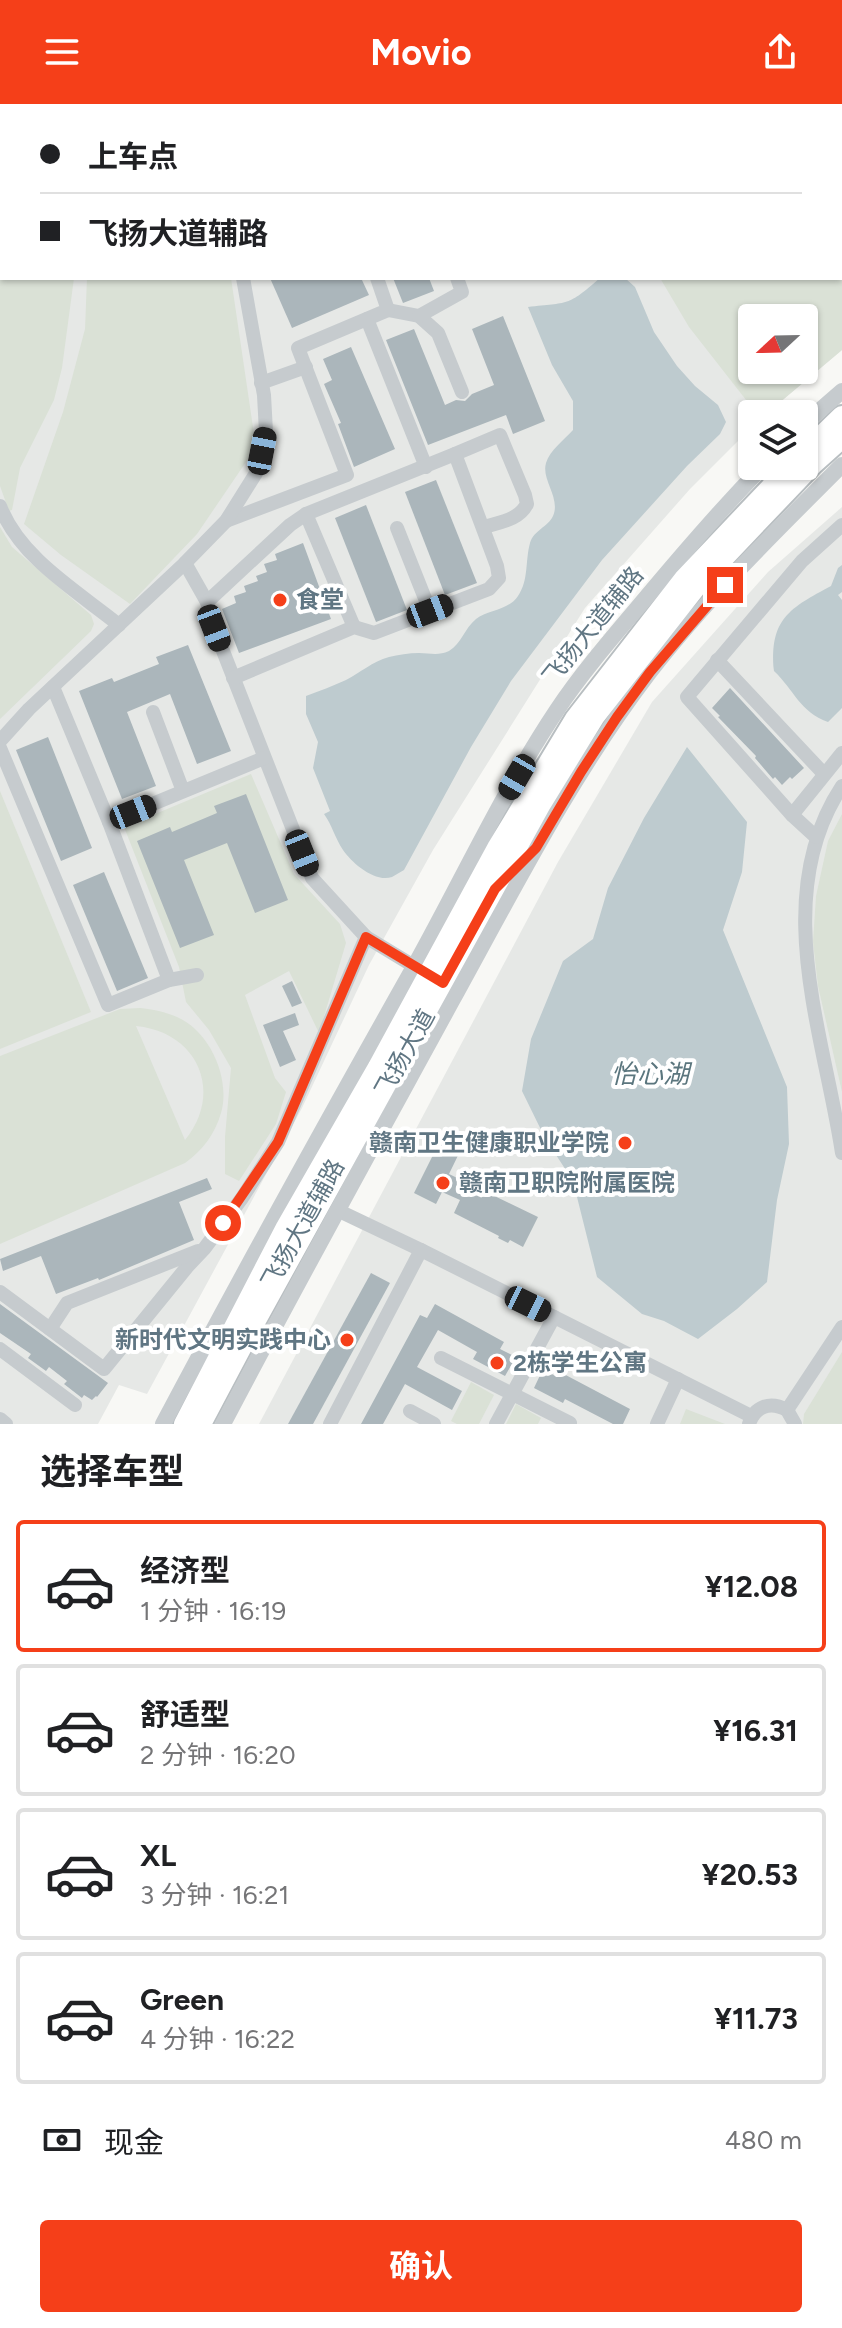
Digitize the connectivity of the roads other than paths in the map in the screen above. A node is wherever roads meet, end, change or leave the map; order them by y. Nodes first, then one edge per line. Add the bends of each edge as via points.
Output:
1 (243, 280) edge
2 (378, 280) edge
3 (458, 280) edge
4 (388, 310) junction
5 (419, 316) junction
6 (367, 319) junction
7 (306, 367) junction
8 (261, 383) junction
9 (842, 391) edge
10 (462, 392) dead end
11 (818, 412) edge
12 (842, 416) edge
13 (842, 438) edge
14 (818, 447) edge
15 (842, 452) edge
16 (818, 453) edge
17 (455, 454) junction
18 (818, 457) edge
19 (842, 465) edge
20 (426, 467) junction
21 (763, 480) edge
22 (769, 480) edge
23 (790, 480) edge
24 (0, 506) edge
25 (306, 514) junction
26 (226, 521) junction
27 (842, 525) edge
28 (484, 527) junction
29 (397, 528) dead end
30 (185, 563) junction
31 (207, 602) junction
32 (430, 611) junction
33 (119, 625) junction
34 (354, 627) junction
35 (717, 660) junction
36 (233, 678) junction
37 (53, 687) junction
38 (153, 712) dead end
39 (595, 716) junction
40 (0, 741) edge
41 (0, 748) edge
42 (842, 753) edge
43 (264, 758) junction
44 (581, 772) junction
45 (824, 774) junction
46 (842, 786) edge
47 (183, 791) junction
48 (503, 800) junction
49 (792, 815) junction
50 (109, 822) junction
51 (816, 837) junction
52 (497, 848) junction
53 (536, 848) junction
54 (495, 889) junction
55 (366, 937) junction
56 (428, 974) junction
57 (197, 975) dead end
58 (169, 980) junction
59 (378, 1067) junction
60 (374, 1108) junction
61 (333, 1110) junction
62 (842, 1153) edge
63 (364, 1162) junction
64 (291, 1189) junction
65 (337, 1210) junction
66 (285, 1229) junction
67 (204, 1249) junction
68 (421, 1250) junction
69 (295, 1286) junction
70 (0, 1292) edge
71 (554, 1317) junction
72 (255, 1322) junction
73 (842, 1327) edge
74 (50, 1329) junction
75 (0, 1349) edge
76 (441, 1358) dead end
77 (678, 1379) junction
78 (512, 1394) junction
79 (75, 1405) dead end
80 (787, 1410) junction
81 (410, 1411) dead end
82 (0, 1419) edge
83 (750, 1420) edge
84 (570, 1423) edge
85 (6, 1424) edge
86 (163, 1424) edge
87 (184, 1424) edge
88 (201, 1424) edge
89 (223, 1424) edge
90 (330, 1424) edge
91 (434, 1424) edge
92 (496, 1424) edge
93 (657, 1424) edge
94 (795, 1424) edge

1 - 8 street
2 - 4 street
3 - 5 street via 462,292
4 - 5 street
4 - 6 street
5 - 10 street via 438,333
6 - 7 street via 298,348
6 - 20 street
7 - 8 street
7 - 26 street via 347,475
8 - 26 street via 266,432 258,470
9 - 11 street
12 - 14 main road, 飞扬大道
13 - 16 main road, 飞扬大道
15 - 18 street
17 - 20 street
17 - 28 street
17 - 28 street via 500,435 525,495 523,512
19 - 44 street, 飞扬大道辅路 via 757,550 650,672
20 - 25 street
21 - 48 street, 飞扬大道辅路 via 720,509 612,638 557,709
22 - 52 main road, 飞扬大道 via 583,707
23 - 39 main road, 飞扬大道 via 696,587
24 - 33 street via 23,546
25 - 31 street
25 - 34 street
26 - 30 street
27 - 35 street via 802,561
28 - 32 street via 499,578 489,589
29 - 32 street
30 - 31 street
30 - 33 street
31 - 36 street
32 - 34 street via 374,633
33 - 37 street
34 - 36 street
35 - 45 street
35 - 49 street via 687,697
36 - 43 street
37 - 40 street
37 - 50 street
38 - 47 street
39 - 44 street
39 - 54 main road, 飞扬大道
41 - 58 street via 108,1005
42 - 45 street
43 - 47 street
43 - 55 street via 312,878
44 - 53 street, 飞扬大道辅路
45 - 49 street
46 - 51 street
47 - 50 street
48 - 52 street
48 - 56 street, 飞扬大道辅路
49 - 51 street
50 - 58 street
51 - 62 street via 805,904 808,975
52 - 56 main road, 飞扬大道
53 - 54 street
53 - 63 street, 飞扬大道辅路
54 - 56 main road, 飞扬大道
55 - 56 street
55 - 67 street via 278,1142
56 - 59 main road, 飞扬大道
56 - 60 main road, 飞扬大道
56 - 61 street, 飞扬大道辅路
57 - 58 street
59 - 61 street
59 - 66 main road, 飞扬大道
60 - 63 street
60 - 72 main road, 飞扬大道
61 - 64 street, 飞扬大道辅路
63 - 65 street, 飞扬大道辅路
64 - 66 street
64 - 86 street, 飞扬大道辅路
65 - 68 street
65 - 69 street, 飞扬大道辅路
66 - 87 main road, 飞扬大道
67 - 74 street via 67,1303
67 - 74 street via 104,1369
68 - 71 street
68 - 90 street
69 - 72 street
69 - 89 street, 飞扬大道辅路
70 - 74 street
71 - 77 street
71 - 78 street
72 - 88 main road, 飞扬大道
73 - 80 street
75 - 79 street
76 - 78 street
77 - 83 street
77 - 93 street
78 - 84 street
78 - 92 street
80 - 83 street via 763,1406
80 - 94 street
81 - 91 street
82 - 85 street

